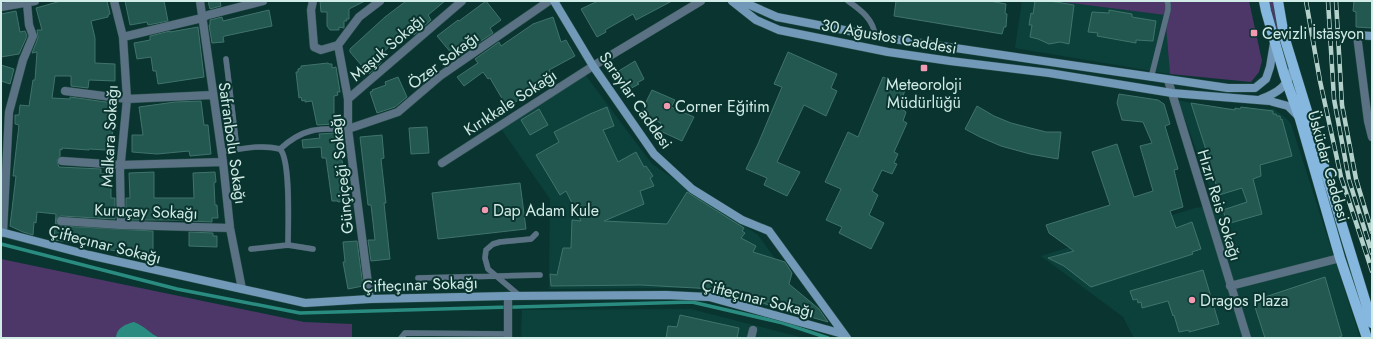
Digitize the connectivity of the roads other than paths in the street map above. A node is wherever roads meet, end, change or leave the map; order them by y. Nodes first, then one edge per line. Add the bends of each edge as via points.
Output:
1 (114, 1) edge
2 (200, 1) edge
3 (263, 1) edge
4 (313, 1) edge
5 (380, 1) edge
6 (462, 1) edge
7 (550, 1) edge
8 (554, 1) edge
9 (701, 1) edge
10 (732, 1) edge
11 (741, 1) edge
12 (848, 1) edge
13 (1167, 1) edge
14 (1278, 1) edge
15 (31, 2) edge
16 (1264, 4) edge
17 (758, 5) edge
18 (1, 7) edge
19 (202, 18) junction
20 (875, 36) junction
21 (1372, 36) edge
22 (123, 37) junction
23 (1274, 42) junction
24 (338, 45) junction
25 (226, 59) dead end
26 (1051, 63) junction
27 (594, 66) junction
28 (1294, 66) junction
29 (1049, 73) junction
30 (1152, 78) junction
31 (1168, 80) junction
32 (1287, 82) junction
33 (64, 91) dead end
34 (1172, 93) junction
35 (212, 95) junction
36 (127, 99) junction
37 (348, 99) junction
38 (1258, 100) junction
39 (1300, 119) junction
40 (1370, 121) edge
41 (348, 129) junction
42 (1372, 137) edge
43 (237, 149) junction
44 (280, 149) junction
45 (221, 152) junction
46 (62, 161) dead end
47 (223, 162) junction
48 (442, 163) dead end
49 (121, 165) junction
50 (3, 181) edge
51 (61, 221) dead end
52 (121, 225) junction
53 (230, 228) junction
54 (2, 232) edge
55 (536, 234) dead end
56 (288, 245) junction
57 (251, 249) dead end
58 (313, 249) dead end
59 (1340, 258) junction
60 (540, 275) dead end
61 (495, 276) junction
62 (418, 278) dead end
63 (1230, 286) junction
64 (242, 289) junction
65 (508, 296) junction
66 (520, 296) junction
67 (370, 300) junction
68 (1372, 323) edge
69 (508, 336) edge
70 (845, 336) edge
71 (401, 338) edge
72 (1247, 338) edge
73 (1367, 338) edge

1 - 22 street, Malkara Sokağı
2 - 19 street, Safranbolu Sokağı
3 - 19 street
4 - 24 street via 311,10 314,47 321,50
5 - 24 street via 359,17
6 - 37 street, Maşuk Sokağı
7 - 41 street, Özer Sokağı via 440,76 398,112
8 - 27 street, Saraylar Caddesi
9 - 27 street, Kırıkkale Sokağı
10 - 29 street, 30 Ağustos Caddesi via 756,20 787,32 888,52
11 - 17 street, 30 Ağustos Caddesi
12 - 20 lane via 867,17 873,26
13 - 30 lane via 1168,10
14 - 28 main road, Üsküdar Caddesi via 1284,36
15 - 18 street
15 - 50 street via 29,25 33,36 23,60 9,112
16 - 23 main road, Üsküdar Caddesi
17 - 20 street, 30 Ağustos Caddesi via 777,16
19 - 22 street
19 - 35 street, Safranbolu Sokağı
20 - 26 street, 30 Ağustos Caddesi
21 - 40 street via 1357,34
22 - 36 street, Malkara Sokağı
23 - 31 street, 30 Ağustos Caddesi via 1266,79 1255,88 1228,88
23 - 32 main road, Üsküdar Caddesi
24 - 37 street, Günçiçeği Sokağı
25 - 43 lane
26 - 29 street
26 - 30 street, 30 Ağustos Caddesi
27 - 48 street, Kırıkkale Sokağı
27 - 70 street, Saraylar Caddesi via 654,154 692,189 742,220 769,231
28 - 32 street, 30 Ağustos Caddesi
28 - 68 main road, Üsküdar Caddesi
29 - 34 street, 30 Ağustos Caddesi
30 - 31 street, 30 Ağustos Caddesi
31 - 34 street, Hızır Reis Sokağı
32 - 38 street, 30 Ağustos Caddesi via 1274,94
32 - 39 main road, Üsküdar Caddesi
33 - 36 street
34 - 38 street, 30 Ağustos Caddesi
34 - 63 street, Hızır Reis Sokağı
35 - 36 street
35 - 45 street, Safranbolu Sokağı
36 - 49 street, Malkara Sokağı
37 - 41 street, Günçiçeği Sokağı
38 - 39 street, 30 Ağustos Caddesi via 1288,106
39 - 59 main road, Üsküdar Caddesi
40 - 42 street
41 - 44 lane via 321,128 297,135
41 - 67 street, Günçiçeği Sokağı
43 - 44 lane
43 - 45 lane
44 - 56 lane via 283,151 287,170
45 - 47 street, Safranbolu Sokağı
46 - 49 street
47 - 49 street
47 - 53 street, Safranbolu Sokağı
49 - 52 street, Malkara Sokağı
50 - 54 street
51 - 52 street, Kuruçay Sokağı
52 - 53 street, Kuruçay Sokağı
53 - 64 street, Safranbolu Sokağı
54 - 64 street, Çifteçınar Sokağı via 88,256
55 - 61 lane via 531,239 500,242 486,250 488,269
56 - 57 lane
56 - 58 lane
59 - 63 street
59 - 73 main road, Üsküdar Caddesi
60 - 61 lane
61 - 62 lane
61 - 66 lane
63 - 72 street, Hızır Reis Sokağı
64 - 67 street, Çifteçınar Sokağı via 305,303
65 - 66 street, Çifteçınar Sokağı
65 - 67 street, Çifteçınar Sokağı
65 - 69 street
66 - 70 street, Çifteçınar Sokağı via 709,297
69 - 71 lane via 404,333

